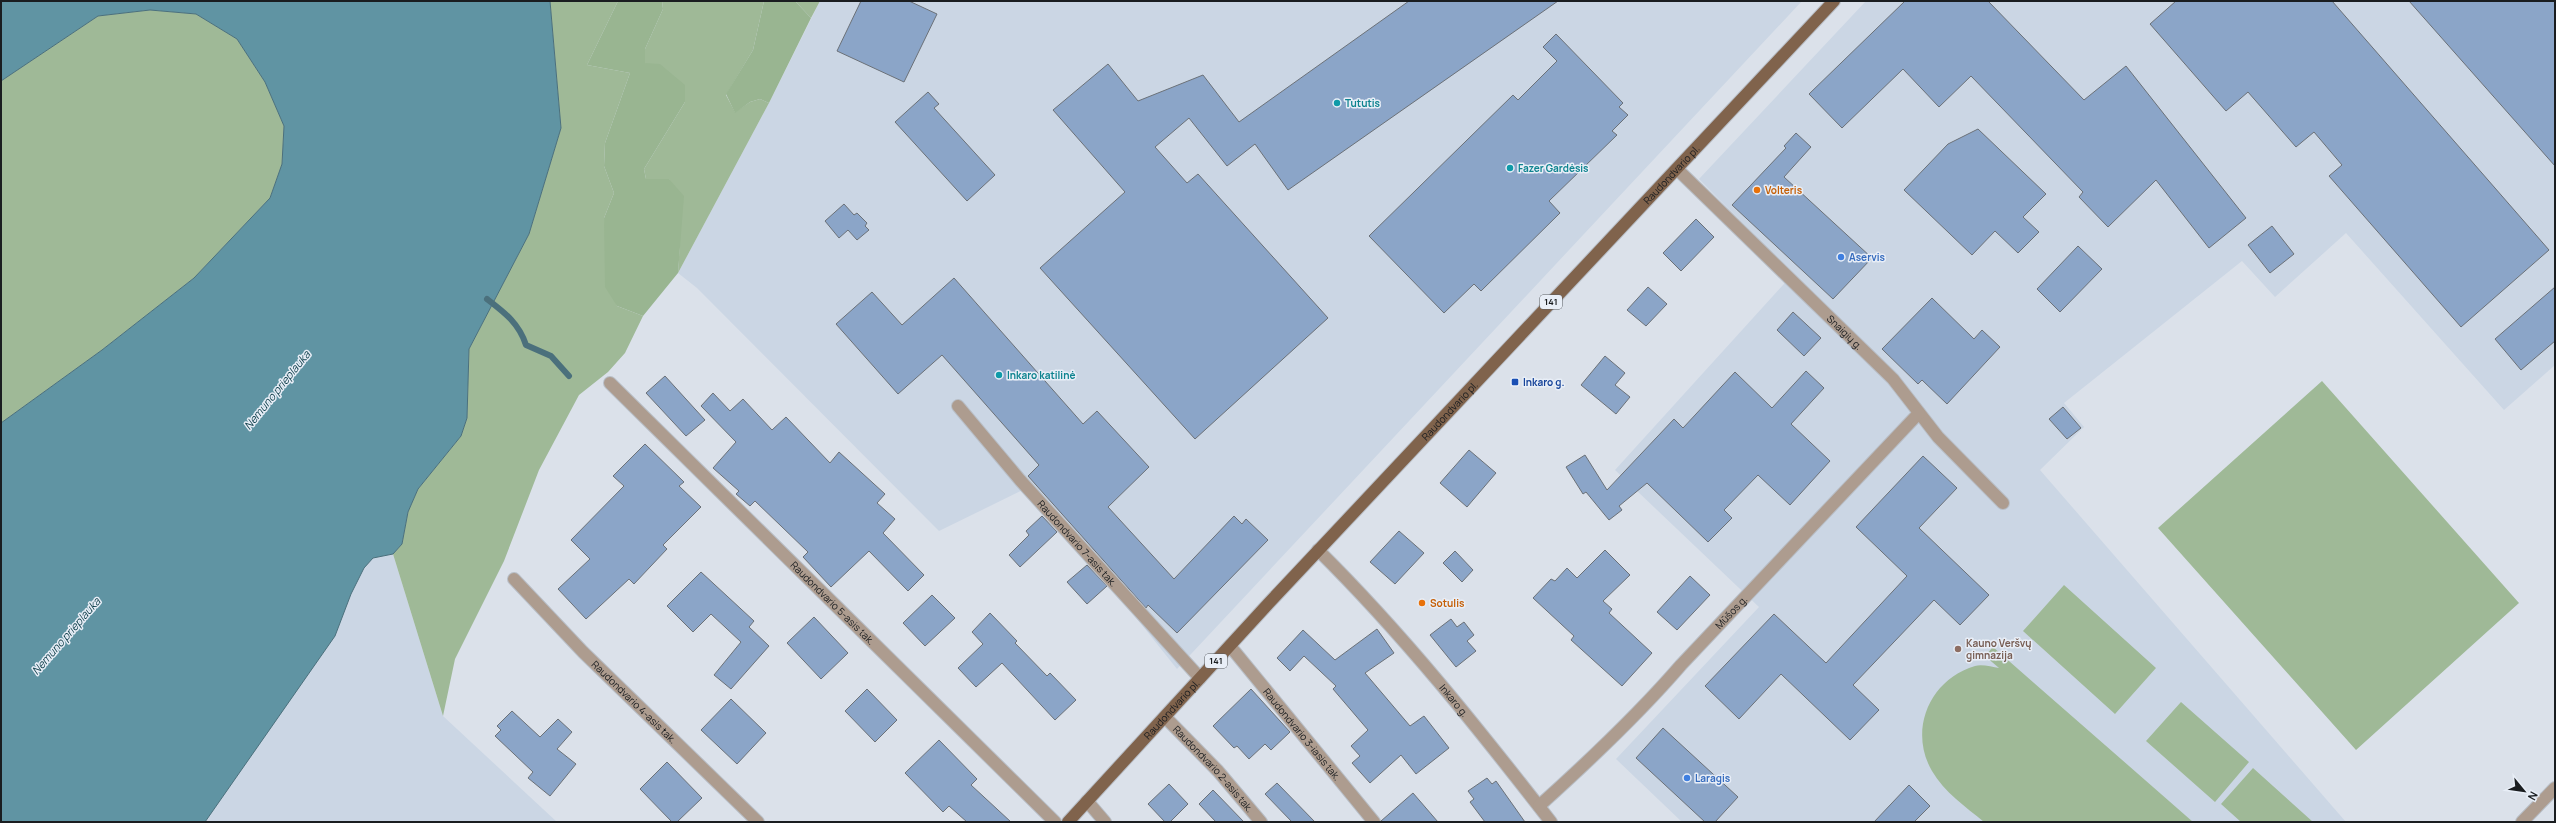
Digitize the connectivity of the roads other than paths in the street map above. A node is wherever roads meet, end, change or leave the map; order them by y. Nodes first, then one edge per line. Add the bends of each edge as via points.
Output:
1 (1834, 1) edge
2 (1678, 169) junction
3 (610, 383) dead end
4 (958, 406) dead end
5 (1919, 413) junction
6 (2003, 503) dead end
7 (1318, 550) junction
8 (514, 579) dead end
9 (1230, 646) junction
10 (1200, 678) junction
11 (1165, 717) junction
12 (2555, 788) edge
13 (1087, 801) junction
14 (1539, 806) junction
15 (758, 822) edge
16 (1055, 822) edge
17 (1068, 822) edge
18 (1105, 822) edge
19 (1261, 822) edge
20 (1374, 822) edge
21 (1551, 822) edge
22 (2522, 822) edge

1 - 2 main road, Raudondvario pl. / 141
2 - 5 street, Snaigių g. via 1893,379
2 - 7 main road, Raudondvario pl. / 141
3 - 16 street, Raudondvario 5-asis tak.
4 - 10 street, Raudondvario 7-asis tak. via 1020,480
5 - 6 street, Snaigių g.
5 - 14 street, Mūšos g. via 1651,700 1598,753
7 - 9 main road, Raudondvario pl. / 141
7 - 14 street, Inkaro g. via 1403,638
8 - 15 street, Raudondvario 4-asis tak. via 583,652
9 - 10 main road, Raudondvario pl. / 141
9 - 20 street, Raudondvario 3-iasis tak.
10 - 11 main road, Raudondvario pl. / 141
11 - 13 main road, Raudondvario pl. / 141
11 - 19 street, Raudondvario 2-asis tak. via 1218,771
12 - 22 street
13 - 17 main road, Raudondvario pl. / 141
13 - 18 street
14 - 21 street, Inkaro g.

